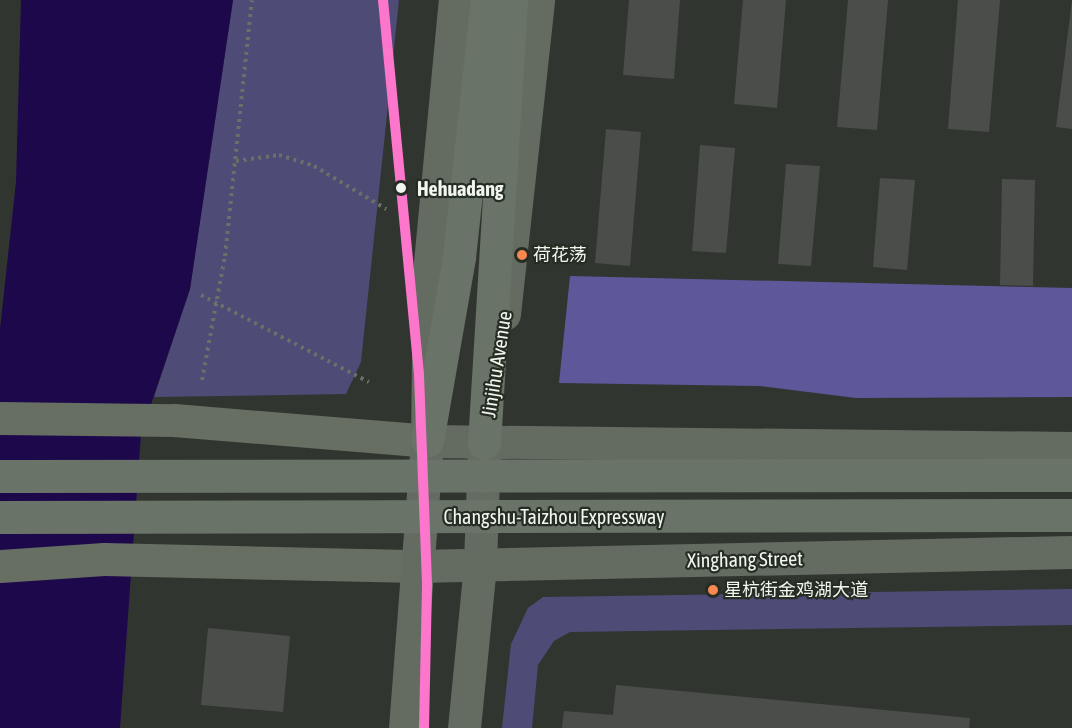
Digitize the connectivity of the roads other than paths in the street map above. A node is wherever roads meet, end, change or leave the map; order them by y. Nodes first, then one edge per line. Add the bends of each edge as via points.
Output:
1 (455, 0) edge
2 (487, 0) edge
3 (511, 0) edge
4 (538, 0) edge
5 (494, 58) junction
6 (0, 418) edge
7 (427, 441) junction
8 (484, 443) junction
9 (1072, 448) edge
10 (1072, 475) edge
11 (0, 476) edge
12 (1072, 515) edge
13 (0, 517) edge
14 (1072, 552) edge
15 (480, 564) junction
16 (0, 566) edge
17 (418, 566) junction
18 (405, 728) edge
19 (464, 728) edge

1 - 7 main road via 429,273
2 - 5 highway
3 - 5 highway
4 - 8 main road, Jinjihu Avenue via 512,267
5 - 7 highway
5 - 8 highway
6 - 7 main road via 174,420
7 - 8 main road
7 - 17 main road
8 - 9 main road
8 - 15 main road, Jinjihu Avenue
10 - 11 highway, Changshu-Taizhou Expressway, bridge
12 - 13 highway, Changshu-Taizhou Expressway, bridge
14 - 15 main road, Xinghang Street
15 - 17 main road, Xinghang Street
15 - 19 main road, Jinjihu Avenue
16 - 17 main road via 160,559
17 - 18 main road

